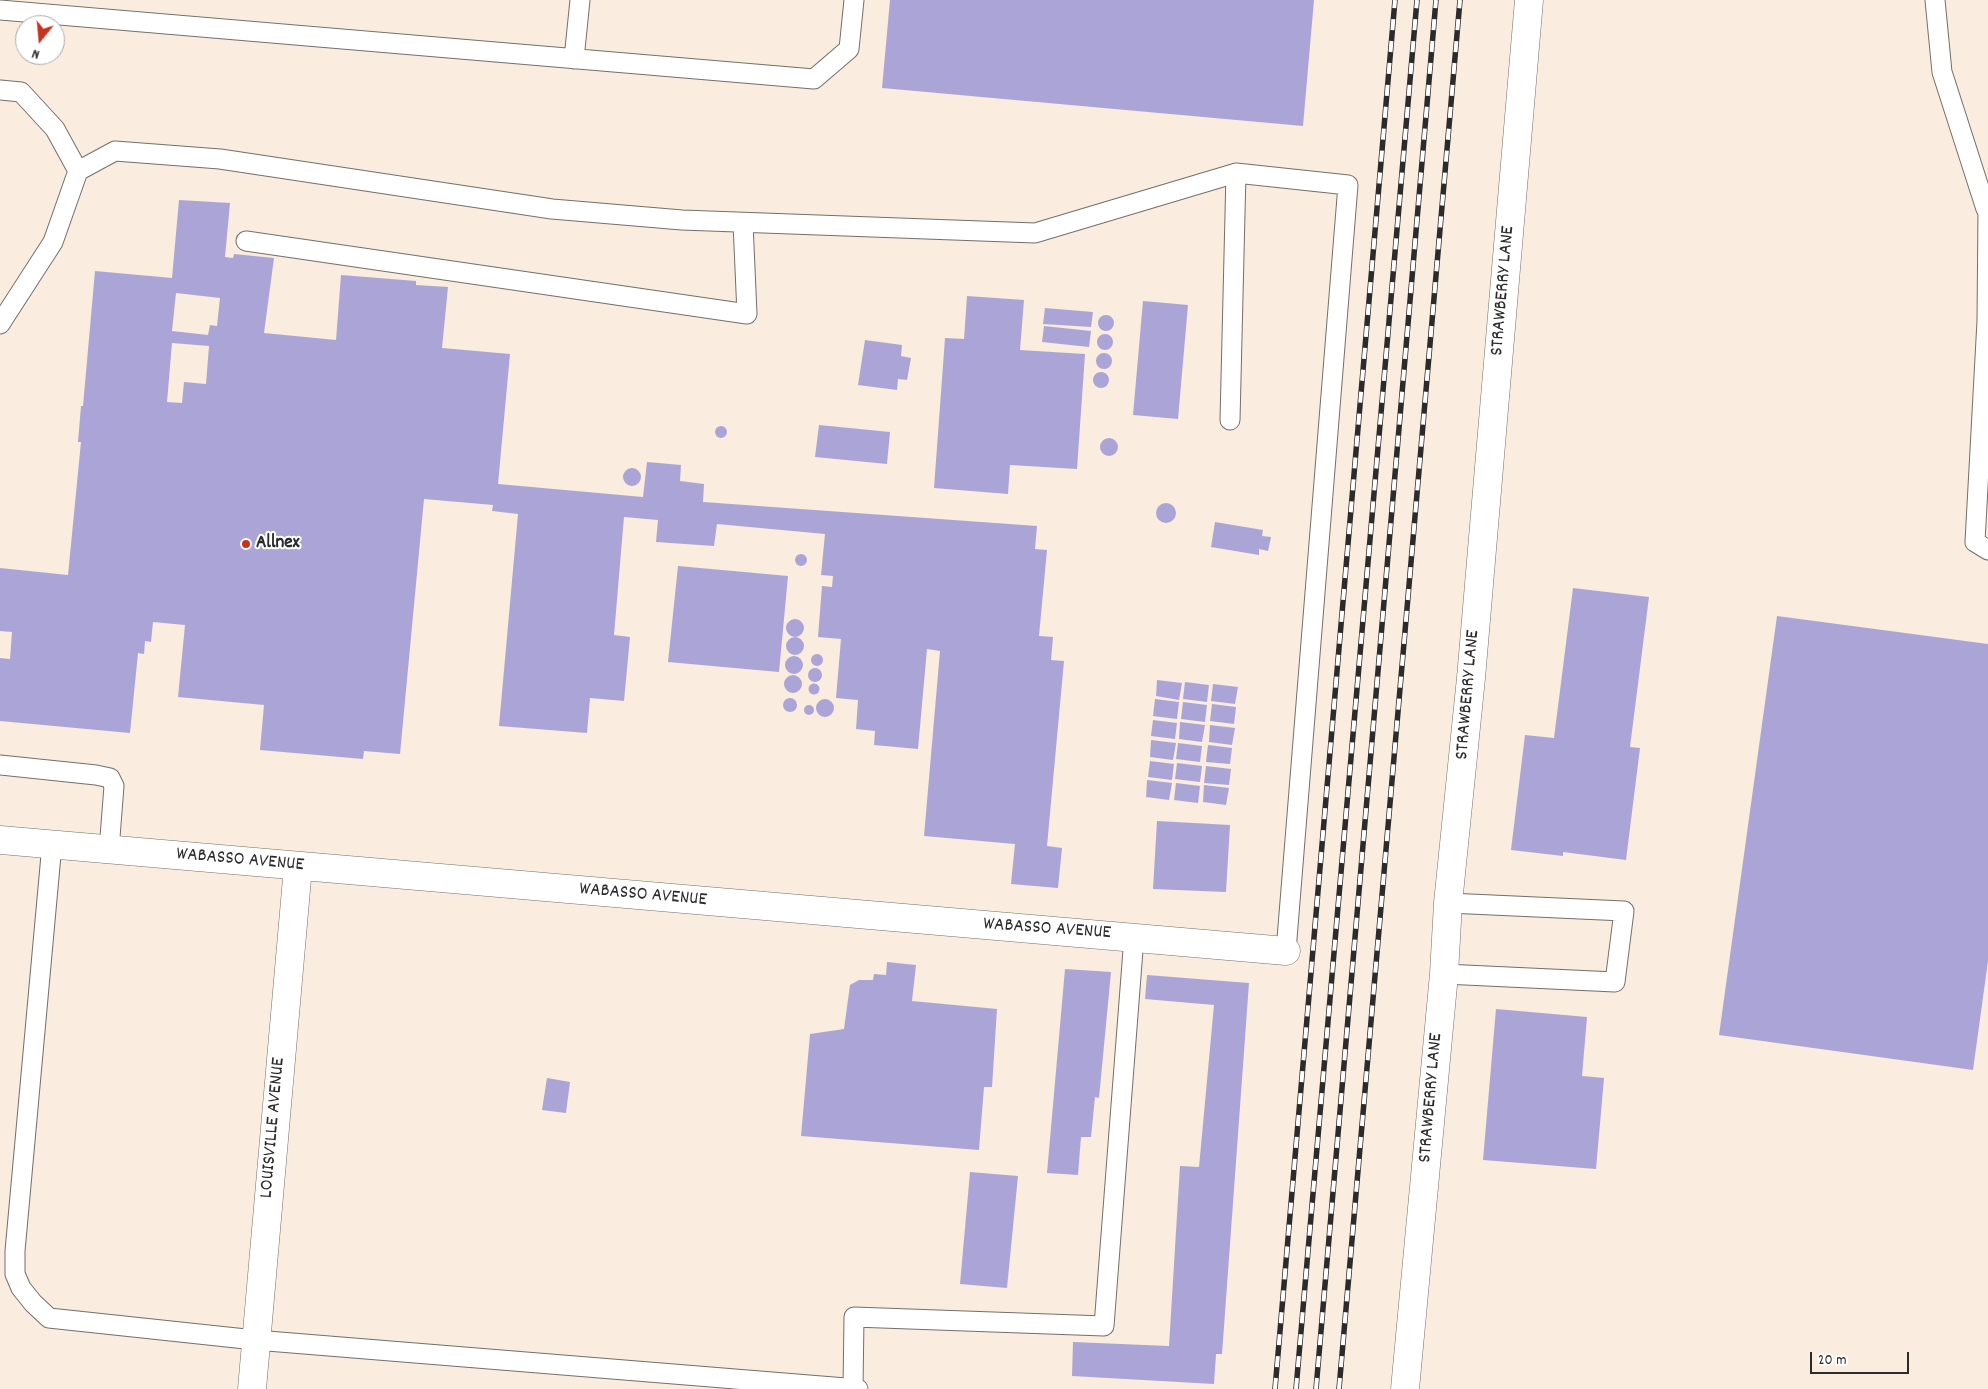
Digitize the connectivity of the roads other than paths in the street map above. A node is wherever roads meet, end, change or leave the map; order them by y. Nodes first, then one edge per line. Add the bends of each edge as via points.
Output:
1 (580, 0) edge
2 (854, 0) edge
3 (1529, 0) edge
4 (1935, 0) edge
5 (0, 10) edge
6 (574, 59) junction
7 (0, 90) edge
8 (78, 172) junction
9 (1236, 173) junction
10 (1987, 208) edge
11 (743, 223) junction
12 (246, 241) dead end
13 (1988, 321) edge
14 (0, 324) edge
15 (1230, 420) dead end
16 (1988, 550) edge
17 (0, 765) edge
18 (0, 840) edge
19 (52, 844) junction
20 (109, 850) junction
21 (298, 867) junction
22 (1448, 903) junction
23 (1134, 937) junction
24 (1286, 951) joint
25 (1444, 974) junction
26 (255, 1340) junction
27 (252, 1389) edge
28 (853, 1389) edge
29 (858, 1389) edge
30 (1405, 1389) edge

1 - 6 lane
2 - 6 lane via 849,49 814,79
3 - 22 street, STRAWBERRY LANE via 1471,678
4 - 10 lane via 1942,72
5 - 6 lane
7 - 8 lane via 21,92 55,129
8 - 11 lane via 115,150 220,159 552,209
8 - 14 lane via 52,242
9 - 11 lane via 1035,233
9 - 15 lane
9 - 24 lane via 1348,185
10 - 13 lane
11 - 12 lane via 747,314
13 - 16 lane via 1974,542
17 - 20 lane via 110,778 114,786
18 - 19 street, WABASSO AVENUE
19 - 20 street, WABASSO AVENUE
19 - 26 lane via 15,1274 32,1303 49,1318
20 - 21 street, WABASSO AVENUE
21 - 23 street, WABASSO AVENUE
21 - 26 street, LOUISVILLE AVENUE
22 - 25 street, STRAWBERRY LANE
22 - 25 lane via 1624,912 1616,982
23 - 24 street, WABASSO AVENUE
23 - 28 lane via 1104,1326 854,1317
25 - 30 street, STRAWBERRY LANE
26 - 27 street, LOUISVILLE AVENUE
26 - 28 lane
28 - 29 lane

